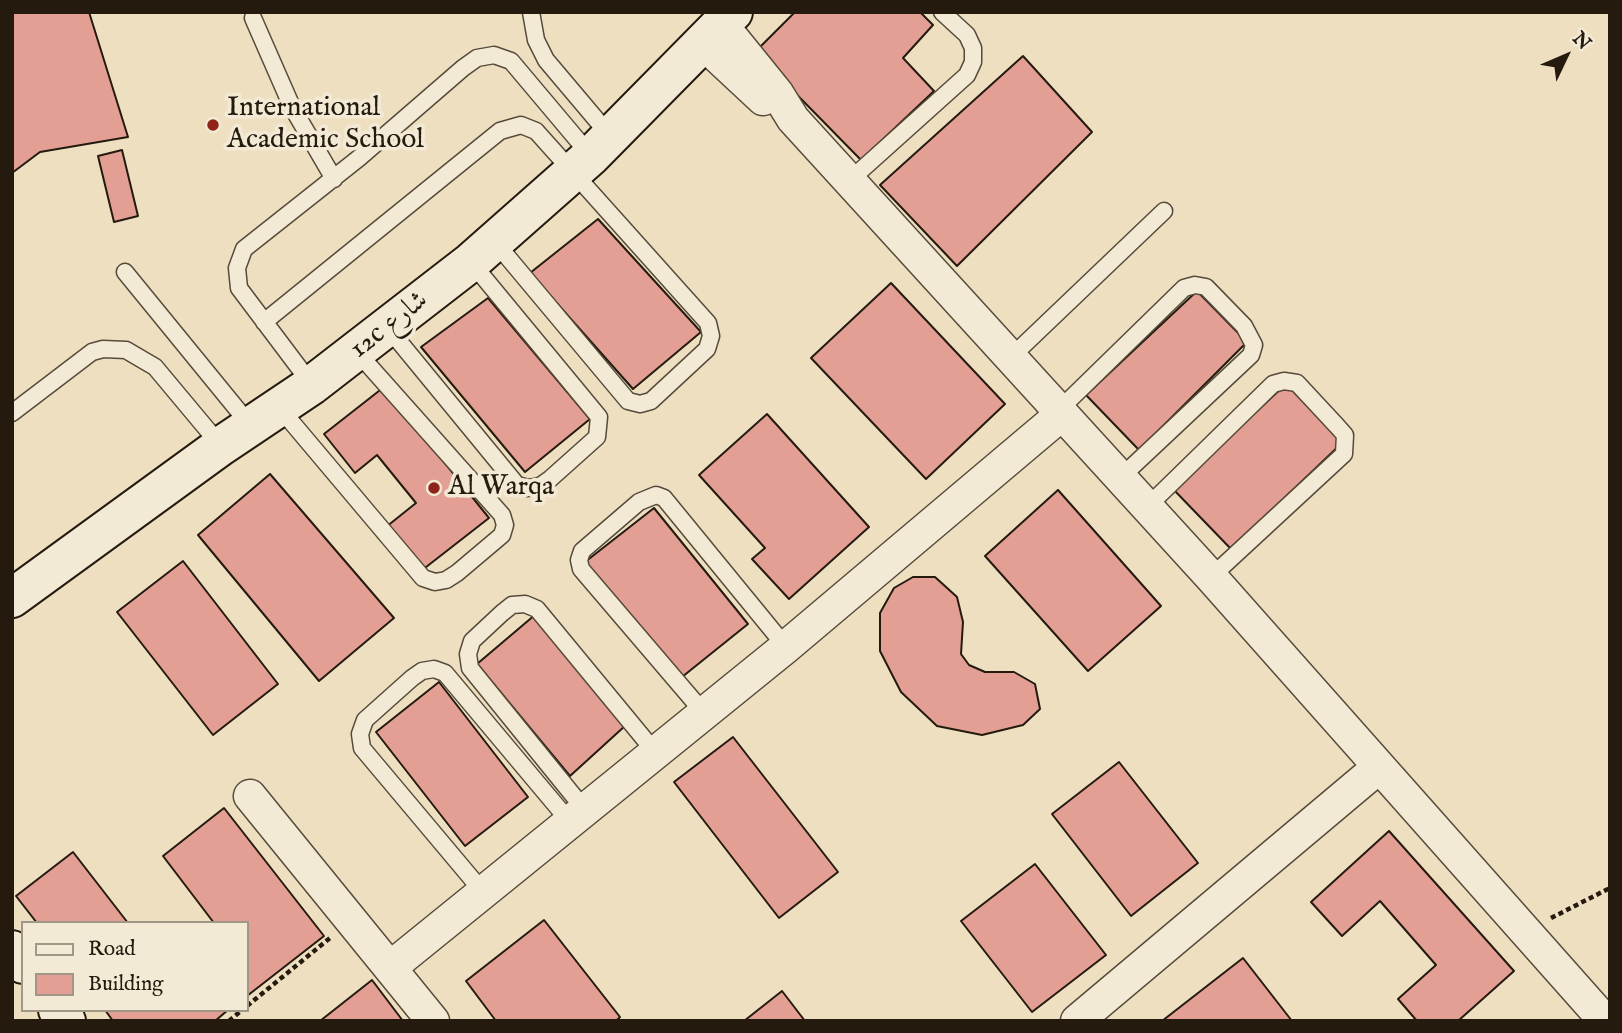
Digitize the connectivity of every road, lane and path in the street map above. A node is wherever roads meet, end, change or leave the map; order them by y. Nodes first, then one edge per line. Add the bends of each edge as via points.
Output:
1 (531, 12) edge
2 (942, 12) edge
3 (253, 19) dead end
4 (720, 27) edge
5 (591, 155) junction
6 (334, 179) junction
7 (849, 181) junction
8 (1164, 211) dead end
9 (483, 252) junction
10 (125, 272) dead end
11 (264, 322) junction
12 (388, 328) junction
13 (357, 352) junction
14 (1009, 359) junction
15 (312, 385) junction
16 (1060, 412) junction
17 (12, 413) edge
18 (249, 426) junction
19 (1120, 478) junction
20 (1147, 508) junction
21 (1211, 577) junction
22 (12, 598) edge
23 (786, 647) junction
24 (704, 713) junction
25 (655, 752) junction
26 (1379, 767) junction
27 (250, 796) dead end
28 (577, 816) junction
29 (1610, 888) edge
30 (484, 892) junction
31 (352, 920) junction
32 (1526, 931) junction
33 (391, 967) junction
34 (248, 1005) edge
35 (433, 1021) edge
36 (1077, 1021) edge
37 (1605, 1021) edge

1 - 5 lane via 536,40
2 - 7 lane via 967,35 973,48 967,75
3 - 6 lane via 292,107
4 - 5 street, 12c شارع
4 - 7 street via 777,93 793,120
5 - 6 lane via 511,61 494,55 477,58 463,68
5 - 9 street, 12c شارع
5 - 9 lane via 708,323 707,349 661,394 640,404 628,401
5 - 11 lane via 522,125 506,127
6 - 11 lane via 244,250 237,268 239,288
7 - 14 street
8 - 14 lane
9 - 12 street, 12c شارع
9 - 12 lane via 599,416 597,437 550,479 540,486 517,485
10 - 18 lane
11 - 15 lane
12 - 13 street, 12c شارع
13 - 15 street, 12c شارع
13 - 18 lane via 502,515 502,535 446,580 423,578
14 - 16 street
15 - 18 street, 12c شارع
16 - 19 street
16 - 19 lane via 1184,288 1206,287 1244,326 1254,345 1251,355
16 - 23 street
17 - 18 lane via 92,352 126,350
18 - 22 street, 12c شارع
19 - 20 street
20 - 21 street
20 - 21 lane via 1273,384 1297,383 1337,426 1345,435 1344,454
21 - 26 street
23 - 24 street
23 - 24 lane via 664,498 656,495 639,502 582,551 581,569
24 - 25 street
25 - 28 street
25 - 28 lane via 537,608 512,605 502,613 472,641 470,668
26 - 32 street
26 - 36 street
27 - 31 street
28 - 30 street
28 - 30 lane via 445,673 434,669 412,678 365,720 362,748
29 - 32 path
30 - 33 street
31 - 33 street
31 - 34 path
32 - 37 street
33 - 35 street

